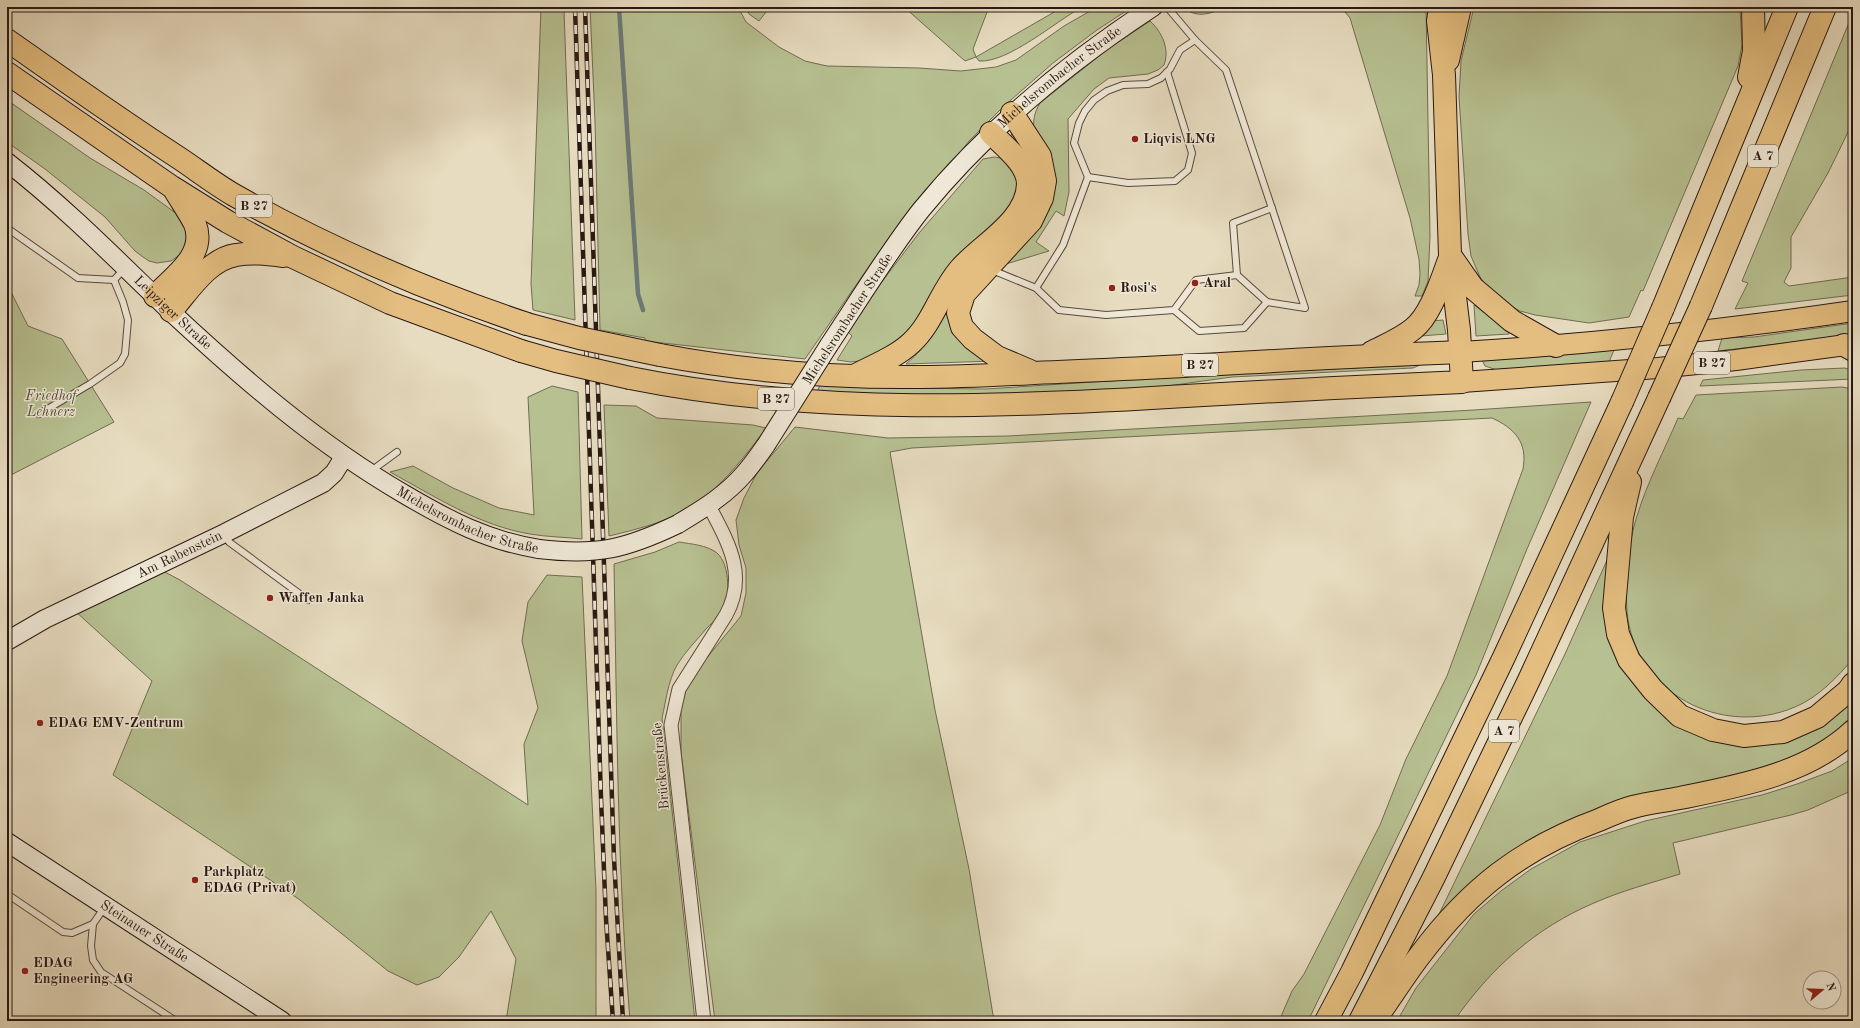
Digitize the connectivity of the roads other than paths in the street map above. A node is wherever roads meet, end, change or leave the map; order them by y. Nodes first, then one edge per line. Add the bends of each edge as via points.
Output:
1 (1153, 7) edge
2 (1166, 7) edge
3 (1440, 7) edge
4 (1460, 7) edge
5 (1753, 7) edge
6 (1787, 7) edge
7 (1825, 7) edge
8 (7, 40) edge
9 (1195, 40) junction
10 (1167, 72) junction
11 (7, 73) edge
12 (1444, 75) junction
13 (1012, 113) junction
14 (1740, 124) junction
15 (991, 133) junction
16 (7, 162) edge
17 (1088, 177) junction
18 (172, 186) junction
19 (1272, 208) junction
20 (7, 228) edge
21 (1450, 255) junction
22 (293, 257) junction
23 (987, 269) junction
24 (120, 274) junction
25 (1237, 275) junction
26 (1036, 288) junction
27 (155, 296) junction
28 (1267, 302) junction
29 (1174, 310) junction
30 (171, 311) junction
31 (1853, 311) edge
32 (1556, 346) junction
33 (1850, 346) edge
34 (1461, 352) junction
35 (1365, 355) junction
36 (1035, 373) junction
37 (855, 376) junction
38 (1462, 382) junction
39 (39, 414) dead end
40 (1640, 436) junction
41 (397, 452) dead end
42 (344, 457) junction
43 (368, 474) junction
44 (709, 506) junction
45 (226, 533) junction
46 (308, 600) dead end
47 (7, 641) edge
48 (1853, 684) edge
49 (1853, 731) edge
50 (7, 842) edge
51 (7, 894) edge
52 (106, 905) junction
53 (93, 924) junction
54 (176, 1021) edge
55 (282, 1021) edge
56 (704, 1021) edge
57 (1326, 1021) edge
58 (1360, 1021) edge
59 (1374, 1021) edge

1 - 13 main road, Michelsrombacher Straße via 1076,60
2 - 9 lane
3 - 12 highway via 1438,21
4 - 12 highway
5 - 14 highway via 1754,51
6 - 14 highway, A 7
7 - 40 highway, A 7, bridge via 1701,306
8 - 37 highway, B 27, bridge via 232,194 344,253 464,303 579,338 660,355 784,371
9 - 10 lane via 1180,50
9 - 19 lane via 1226,70
10 - 17 lane via 1148,84 1123,85 1107,91 1094,100 1085,111 1074,143
10 - 17 lane via 1192,154 1188,170 1175,181 1128,183
11 - 18 highway, B 27
12 - 21 highway
13 - 15 main road, Michelsrombacher Straße
13 - 23 highway via 1040,156 1045,181 1042,198 1031,221
14 - 57 highway, A 7, bridge via 1622,402 1504,657
15 - 37 highway via 1023,168 1028,182 1026,199 1017,215 960,269 922,332 911,344
15 - 44 main road, Michelsrombacher Straße, bridge via 921,211 829,345 766,445 743,475
16 - 24 main road, Leipziger Straße via 70,214
17 - 26 lane via 1063,245
18 - 22 highway, B 27 via 228,222
18 - 27 highway via 194,224 198,242 190,259
19 - 25 lane via 1233,223
19 - 28 lane via 1305,308
20 - 24 lane via 78,278
21 - 32 highway via 1473,288 1512,321
21 - 34 highway
21 - 35 highway via 1434,302 1414,329 1394,342
22 - 30 highway via 254,253 223,259 201,278
22 - 38 highway, B 27, bridge via 390,303 521,351 674,387 769,398 855,404 1072,403
23 - 26 lane
23 - 36 highway via 964,294 958,313 962,327 997,357
24 - 27 main road, Leipziger Straße
24 - 39 lane via 128,320 126,354 120,363 90,384
25 - 28 lane
25 - 29 lane via 1196,280
26 - 29 lane via 1059,310 1106,315
27 - 30 main road, Leipziger Straße
28 - 29 lane via 1244,328 1199,331
30 - 42 main road, Leipziger Straße via 285,412
31 - 32 main road, B 27
32 - 34 main road, B 27
33 - 38 main road, B 27 via 1658,368
34 - 35 highway, B 27
34 - 38 highway
35 - 36 highway, B 27
36 - 37 highway, B 27 via 920,378
40 - 48 highway via 1622,517 1614,608 1618,634 1628,660 1652,690 1680,716 1713,730 1744,736 1783,732 1817,717
40 - 58 highway, A 7 via 1522,694 1433,879
41 - 43 lane
42 - 43 main road, Michelsrombacher Straße
42 - 45 main road, Am Rabenstein via 334,473 323,483
43 - 44 main road, Michelsrombacher Straße, bridge via 469,530 495,540 539,549 585,553 620,548 642,541
44 - 56 street, Brückenstraße via 733,556 736,571 732,604 679,689 671,725
45 - 46 lane via 229,542
45 - 47 main road, Am Rabenstein via 45,619
49 - 59 highway via 1839,744 1774,776 1632,807 1536,847 1495,875 1461,907 1421,954
50 - 52 main road, Steinauer Straße
51 - 53 lane via 63,932 72,933
52 - 53 lane
52 - 55 main road, Steinauer Straße
53 - 54 lane via 93,960 101,972

